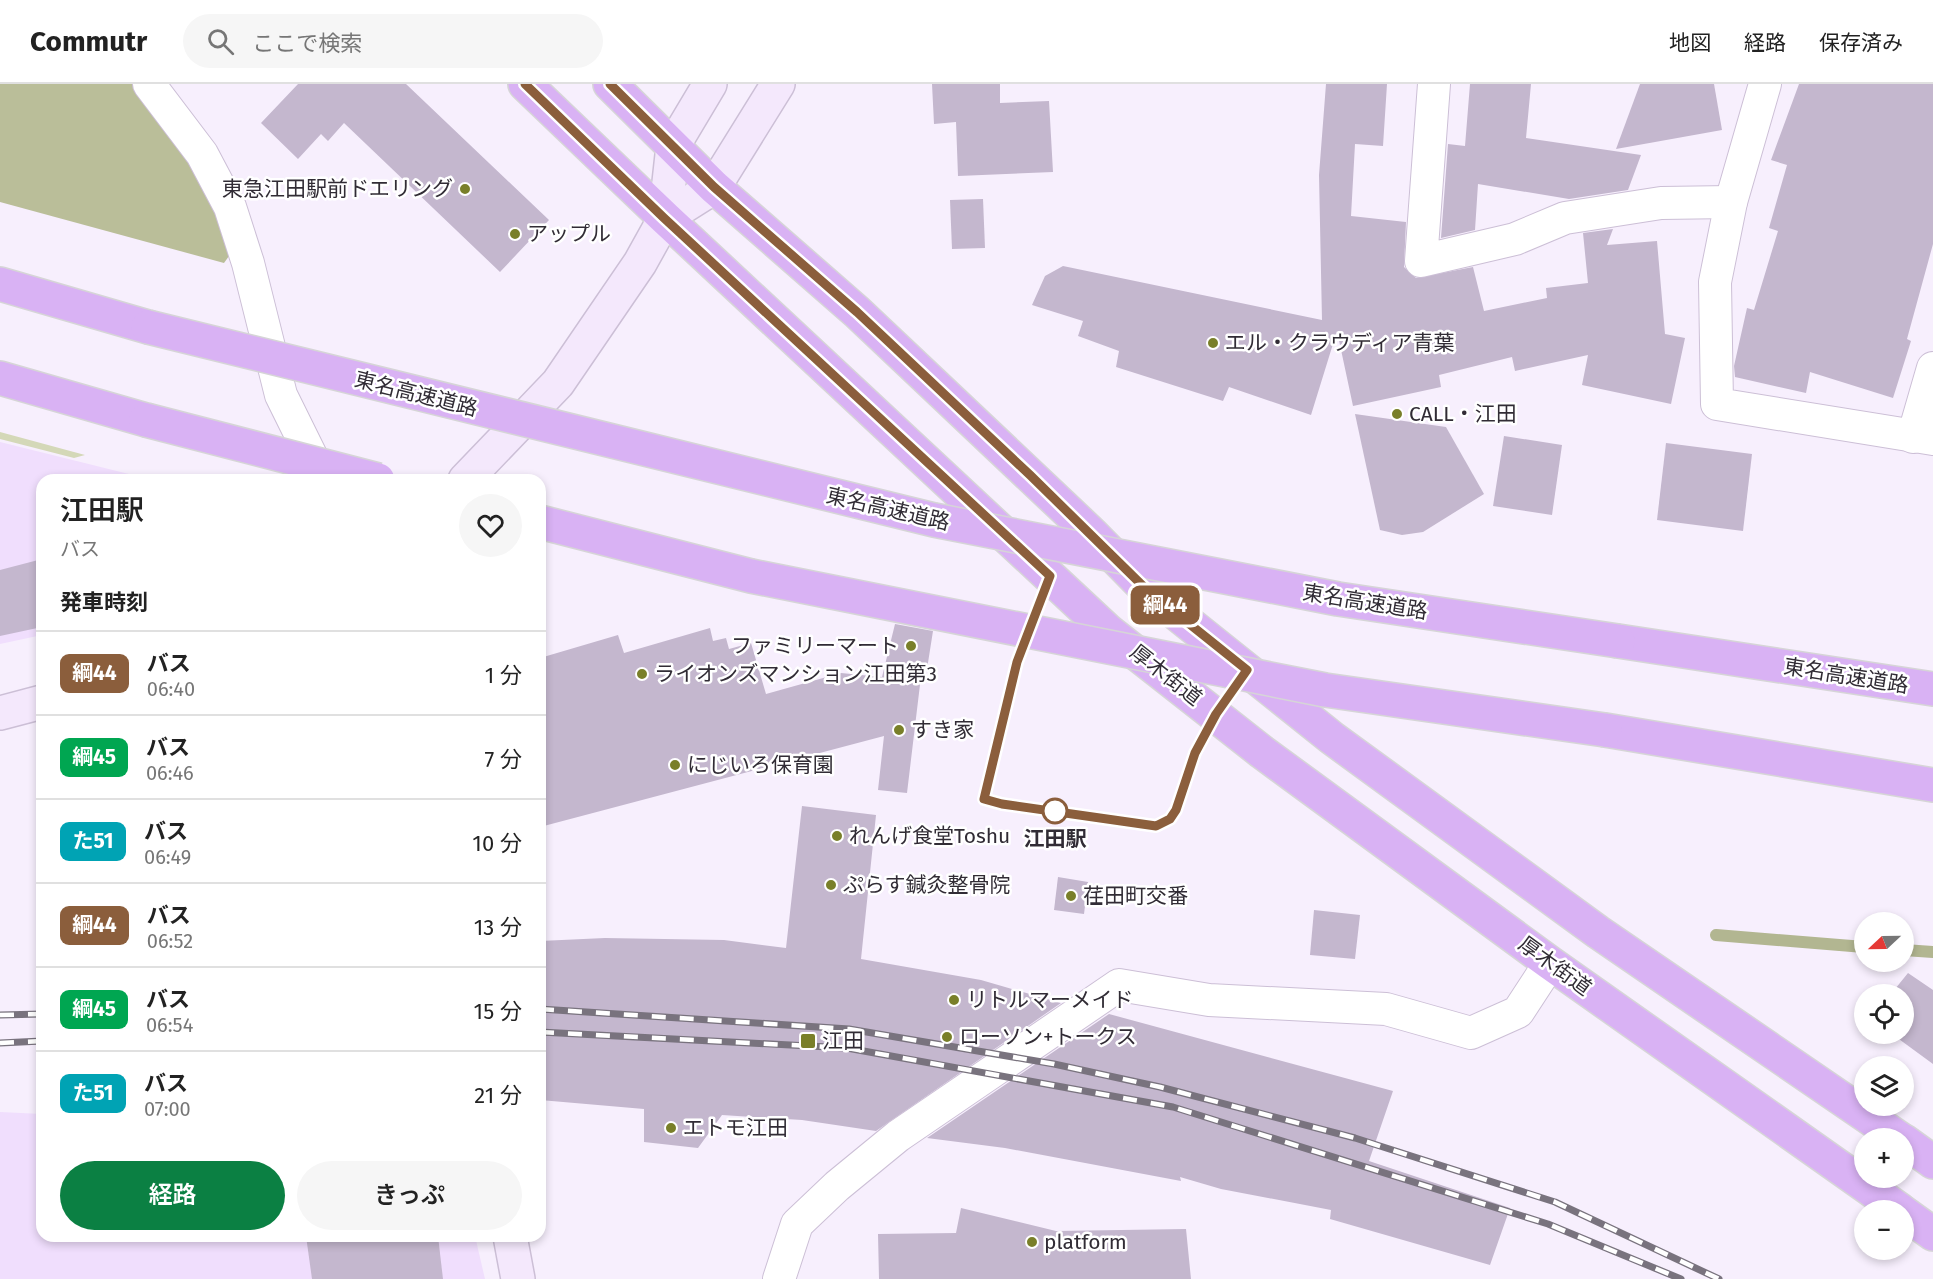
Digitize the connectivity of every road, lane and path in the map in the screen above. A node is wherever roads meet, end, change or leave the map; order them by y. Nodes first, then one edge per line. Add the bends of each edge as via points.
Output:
1 (149, 84) edge
2 (525, 84) edge
3 (610, 84) edge
4 (710, 84) edge
5 (778, 84) edge
6 (1434, 84) edge
7 (1765, 84) edge
8 (673, 146) junction
9 (714, 187) junction
10 (1731, 202) junction
11 (664, 218) junction
12 (0, 284) edge
13 (1933, 368) edge
14 (0, 378) edge
15 (1923, 438) edge
16 (320, 474) edge
17 (355, 474) edge
18 (471, 474) edge
19 (546, 524) edge
20 (1933, 689) edge
21 (36, 704) edge
22 (0, 713) edge
23 (1933, 785) edge
24 (1550, 963) junction
25 (1884, 1128) edge
26 (1914, 1148) edge
27 (1933, 1162) edge
28 (1886, 1200) edge
29 (1914, 1220) edge
30 (1933, 1234) edge
31 (511, 1242) edge
32 (518, 1279) edge
33 (779, 1279) edge

1 - 16 street via 202,154 230,207 281,395
2 - 11 highway, 厚木街道
3 - 8 highway
4 - 8 street
5 - 9 street
6 - 10 street via 1421,261 1515,239 1565,218 1661,203
7 - 10 street
8 - 9 highway
8 - 11 street
9 - 11 street
9 - 25 highway via 857,312 1147,590 1294,709 1598,932
10 - 15 street via 1715,282 1717,404
11 - 18 street via 640,263 558,383
11 - 24 highway, 厚木街道 via 1108,631 1262,752
12 - 20 highway, 東名高速道路, bridge via 148,327 934,520 1338,599
13 - 15 street
14 - 17 highway, bridge
19 - 23 highway, bridge via 751,576 1325,690 1605,730
21 - 22 street
24 - 28 highway, 厚木街道
24 - 33 street via 1518,1012 1471,1033 1386,1009 1209,1000 1119,985 898,1136 837,1186 797,1224
26 - 27 highway
29 - 30 highway
31 - 32 street

